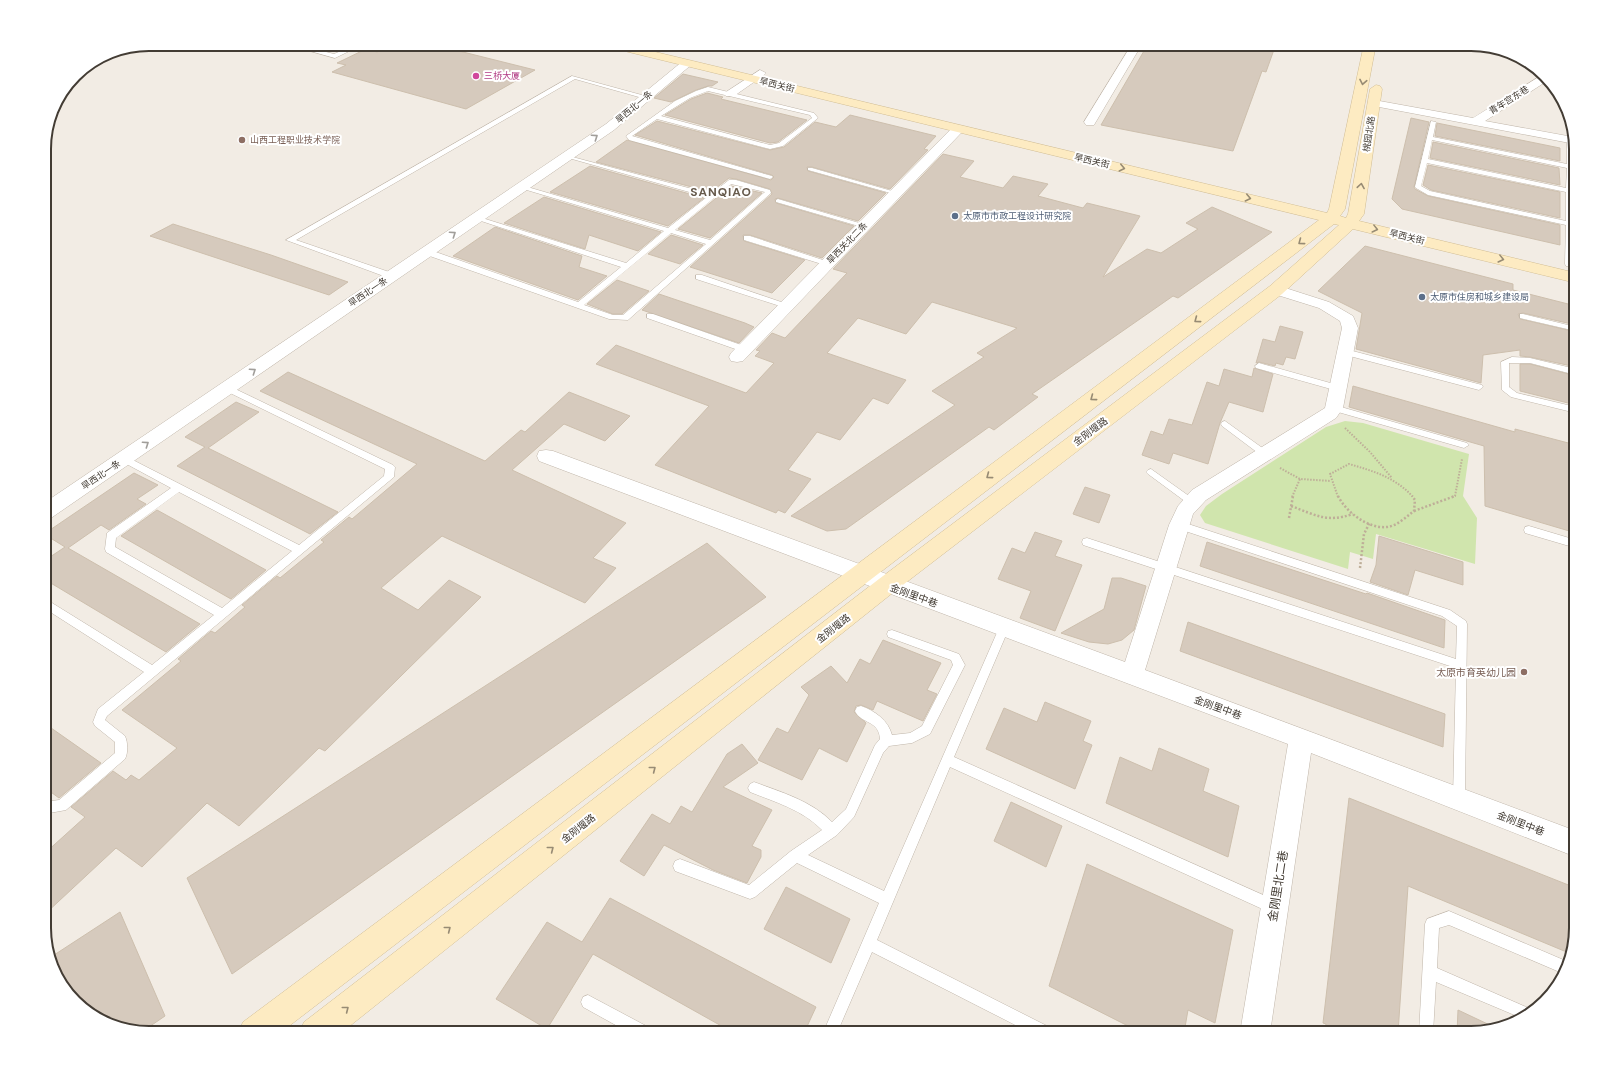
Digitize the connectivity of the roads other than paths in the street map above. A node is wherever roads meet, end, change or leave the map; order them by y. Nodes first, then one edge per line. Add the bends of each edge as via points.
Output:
1 (315, 51) edge
2 (346, 51) edge
3 (637, 51) edge
4 (665, 51) edge
5 (1133, 51) edge
6 (1369, 51) edge
7 (687, 63) junction
8 (1379, 74) dead end
9 (756, 76) junction
10 (1541, 80) edge
11 (730, 94) junction
12 (646, 97) junction
13 (1374, 103) junction
14 (658, 117) junction
15 (1090, 122) dead end
16 (1433, 122) dead end
17 (1474, 122) junction
18 (958, 129) junction
19 (1429, 138) junction
20 (1569, 140) edge
21 (567, 156) junction
22 (1424, 160) junction
23 (1569, 167) edge
24 (810, 169) dead end
25 (770, 177) dead end
26 (522, 187) junction
27 (1569, 191) edge
28 (896, 193) junction
29 (712, 196) junction
30 (778, 202) dead end
31 (1344, 216) junction
32 (477, 218) junction
33 (1569, 224) edge
34 (864, 226) junction
35 (670, 231) junction
36 (747, 238) dead end
37 (711, 243) junction
38 (427, 252) junction
39 (828, 263) junction
40 (1569, 264) edge
41 (627, 266) junction
42 (392, 276) junction
43 (1569, 276) edge
44 (699, 277) dead end
45 (1276, 290) junction
46 (579, 305) junction
47 (786, 305) junction
48 (650, 316) dead end
49 (1523, 316) dead end
50 (1569, 327) edge
51 (740, 352) joint
52 (1345, 352) junction
53 (1259, 366) dead end
54 (1569, 370) edge
55 (1479, 387) dead end
56 (227, 388) junction
57 (1338, 388) junction
58 (1569, 408) edge
59 (1332, 411) junction
60 (1225, 424) dead end
61 (1464, 445) road end
62 (546, 456) dead end
63 (1263, 456) junction
64 (124, 459) junction
65 (1151, 472) dead end
66 (179, 487) junction
67 (1193, 503) junction
68 (51, 508) edge
69 (1179, 525) junction
70 (1529, 530) dead end
71 (1087, 542) dead end
72 (1569, 542) edge
73 (299, 550) junction
74 (1166, 568) junction
75 (859, 574) junction
76 (887, 585) junction
77 (51, 606) edge
78 (222, 614) junction
79 (1004, 628) junction
80 (892, 634) dead end
81 (1461, 665) junction
82 (152, 671) junction
83 (1132, 676) junction
84 (861, 711) dead end
85 (1301, 738) junction
86 (886, 741) junction
87 (948, 760) junction
88 (754, 788) dead end
89 (1459, 799) junction
90 (51, 807) edge
91 (832, 831) junction
92 (1569, 841) edge
93 (796, 856) junction
94 (680, 866) dead end
95 (888, 900) junction
96 (1275, 907) junction
97 (869, 943) junction
98 (1562, 966) edge
99 (1430, 972) junction
100 (588, 1002) dead end
101 (1521, 1012) edge
102 (263, 1026) edge
103 (324, 1026) edge
104 (632, 1026) edge
105 (833, 1026) edge
106 (1032, 1026) edge
107 (1256, 1026) edge
108 (1426, 1026) edge

1 - 2 lane via 335,56
3 - 7 main road, 旱西关街
4 - 9 main road, 旱西关街
5 - 15 street
6 -> 31 main road
7 - 9 main road, 旱西关街
7 - 12 street, 旱西北一条
8 - 13 main road, 桃园北路
9 - 11 street
9 - 18 main road, 旱西关街
9 - 31 main road, 旱西关街
10 - 17 street, 青年宫东巷
11 - 14 lane via 708,89 696,92
11 - 14 lane via 812,114 815,118 780,145 770,147
21 -> 12 street, 旱西北一条 via 610,127
12 - 42 lane via 574,77 290,240
13 - 17 street
31 -> 13 main road, 桃园北路
14 - 25 lane via 629,136 631,139
16 - 19 lane
17 - 20 street
18 - 28 street, 旱西关北二条
18 -> 31 main road, 旱西关街
19 - 22 lane
19 - 23 lane
21 - 26 street, 旱西北一条
21 - 29 lane
22 - 27 lane
22 - 33 lane via 1418,187 1428,193
24 - 28 lane
26 - 32 street, 旱西北一条
26 - 35 lane
28 - 34 street, 旱西关北二条
29 - 35 lane
29 - 37 lane via 729,182 768,191
30 - 34 lane
31 - 40 main road, 旱西关街
31 -> 43 main road, 旱西关街
31 - 45 main road, 金刚堰路
31 -> 75 main road
38 -> 32 street, 旱西北一条
32 - 41 lane
34 - 39 street, 旱西关北二条
35 - 37 lane
35 - 41 lane
36 - 39 lane
37 - 46 lane via 625,318 612,317
38 - 42 street, 旱西北一条
38 - 46 lane
39 - 47 street, 旱西关北二条
41 - 46 lane
56 -> 42 street, 旱西北一条
44 - 47 lane
45 - 52 street via 1324,306 1347,319 1350,328
45 - 76 main road, 金刚堰路
47 - 51 street, 旱西关北二条
48 - 51 lane
49 - 50 lane
52 - 55 lane
52 - 57 street
53 - 57 lane
54 - 58 lane via 1526,360 1511,359 1505,362 1505,388 1514,394
64 -> 56 street, 旱西北一条
56 - 73 lane via 390,467 389,477
57 - 59 street
59 - 61 lane
59 - 63 street
60 - 63 lane
62 - 75 street, 金刚里中巷
63 - 67 street via 1199,495
64 - 66 lane
64 - 68 street, 旱西北一条
65 - 67 lane
66 - 73 lane
66 - 78 lane via 111,536 110,549
67 - 69 street via 1185,511
69 - 74 street
69 - 81 lane via 1446,613 1462,624
70 - 72 lane
71 - 74 lane
73 - 78 lane
74 - 81 lane
74 - 83 street
75 - 76 street, 金刚里中巷
75 - 102 main road
76 - 79 street, 金刚里中巷
103 -> 76 main road, 金刚堰路
77 - 82 lane
78 - 82 lane
79 - 83 street, 金刚里中巷
79 - 87 lane
80 - 86 lane via 955,657 959,665 926,730 912,738
81 - 89 lane
82 - 90 lane via 102,713 99,722 121,740 121,755 62,806
83 - 85 street, 金刚里中巷
84 - 86 lane via 880,723 887,731
85 - 89 street, 金刚里中巷
85 - 96 street, 金刚里北二巷
86 - 91 lane via 879,749 850,813
87 - 95 lane
87 - 96 lane
88 - 91 lane via 808,810 822,819
89 - 92 street, 金刚里中巷
91 - 93 lane
93 - 94 lane via 750,892
93 - 95 lane
95 - 97 lane
96 - 107 street, 金刚里北二巷
97 - 105 lane
97 - 106 lane
98 - 99 lane via 1449,918 1432,924
99 - 101 lane
99 - 108 lane
100 - 104 lane

